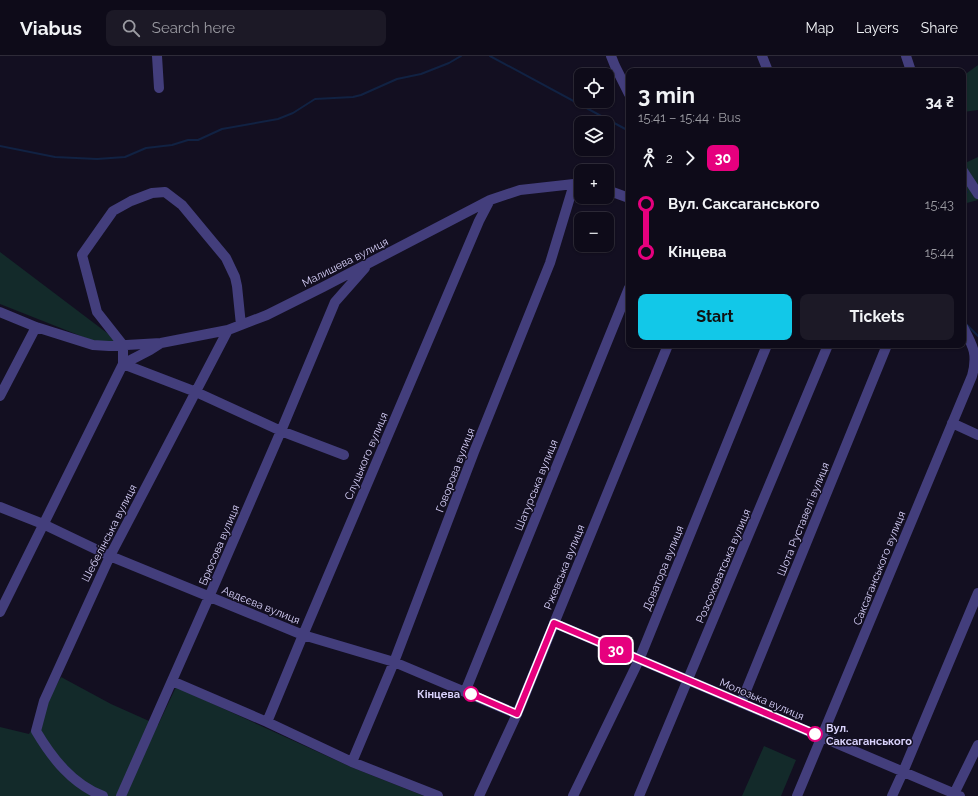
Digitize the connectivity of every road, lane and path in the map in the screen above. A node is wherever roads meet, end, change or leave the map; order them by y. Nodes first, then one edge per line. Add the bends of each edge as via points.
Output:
1 (157, 56) edge
2 (611, 56) edge
3 (762, 56) edge
4 (906, 56) edge
5 (767, 68) edge
6 (910, 68) edge
7 (159, 88) dead end
8 (626, 88) edge
9 (966, 175) edge
10 (574, 184) edge
11 (574, 193) edge
12 (614, 193) edge
13 (978, 194) edge
14 (626, 197) edge
15 (490, 200) junction
16 (463, 213) junction
17 (479, 221) junction
18 (371, 262) junction
19 (323, 288) junction
20 (626, 295) edge
21 (335, 302) junction
22 (0, 312) edge
23 (241, 325) junction
24 (36, 327) junction
25 (228, 330) junction
26 (966, 332) edge
27 (966, 342) edge
28 (162, 343) junction
29 (123, 345) junction
30 (667, 348) edge
31 (766, 348) edge
32 (827, 348) edge
33 (886, 348) edge
34 (975, 348) junction
35 (123, 364) junction
36 (196, 392) junction
37 (0, 396) edge
38 (952, 423) junction
39 (281, 431) junction
40 (978, 434) edge
41 (344, 455) dead end
42 (0, 507) edge
43 (43, 524) junction
44 (110, 556) junction
45 (978, 593) edge
46 (209, 596) junction
47 (0, 612) edge
48 (554, 623) junction
49 (303, 635) junction
50 (639, 660) junction
51 (394, 662) junction
52 (688, 680) junction
53 (172, 681) junction
54 (465, 692) junction
55 (741, 703) junction
56 (517, 714) junction
57 (267, 722) junction
58 (822, 737) junction
59 (978, 745) edge
60 (352, 762) junction
61 (903, 772) junction
62 (955, 795) edge
63 (103, 796) edge
64 (121, 796) edge
65 (438, 796) edge
66 (479, 796) edge
67 (573, 796) edge
68 (639, 796) edge
69 (797, 796) edge
70 (892, 796) edge

1 - 7 street
2 - 8 street
3 - 5 street
4 - 6 street
9 - 13 street
10 - 15 street, Малишева вулиця via 520,190
11 - 51 street, Говорова вулиця via 550,263
12 - 14 street
15 - 16 street, Малишева вулиця
15 - 17 street, Слуцького вулиця
16 - 17 street
16 - 18 street, Малишева вулиця
17 - 49 street, Слуцького вулиця
18 - 19 street, Малишева вулиця
18 - 21 street, Брюсова вулиця
19 - 21 street
19 - 23 street, Малишева вулиця
20 - 54 street, Шатурська вулиця
21 - 39 street, Брюсова вулиця
22 - 24 street, Малишева вулиця
23 - 25 street, Малишева вулиця
23 - 29 street via 235,277 226,258 182,205 166,192 152,194 113,211 82,255 97,312
24 - 29 street, Малишева вулиця via 93,345
24 - 37 street
25 - 28 street, Малишева вулиця
25 - 36 street, Шебелінська вулиця
26 - 34 street
27 - 34 street
28 - 29 street, Малишева вулиця
28 - 35 street
29 - 35 street
30 - 48 street, Ржевська вулиця
31 - 50 street, Доватора вулиця
32 - 52 street, Розсоховатська вулиця
33 - 55 street, Шота Руставелі вулиця
34 - 38 street, Саксаганського вулиця via 976,366
35 - 36 street
35 - 43 street
36 - 39 street
36 - 44 street, Шебелінська вулиця
38 - 40 street
38 - 58 street, Саксаганського вулиця
39 - 41 street
39 - 46 street, Брюсова вулиця
42 - 43 street, Авдєєва вулиця
43 - 44 street, Авдєєва вулиця
43 - 47 street
44 - 46 street, Авдєєва вулиця
44 - 63 street, Шебелінська вулиця via 44,701 36,731 48,751 71,777 90,791
45 - 61 street
46 - 49 street, Авдєєва вулиця
46 - 53 street, Брюсова вулиця
48 - 50 street, Молозька вулиця
48 - 56 street, Ржевська вулиця
49 - 51 street, Авдєєва вулиця
49 - 57 street, Слуцького вулиця
50 - 52 street, Молозька вулиця
50 - 67 street, Доватора вулиця
51 - 54 street, Авдєєва вулиця
51 - 60 street, Говорова вулиця
52 - 55 street, Молозька вулиця
52 - 68 street, Розсоховатська вулиця
53 - 57 street
53 - 64 street, Брюсова вулиця
54 - 56 street, Авдєєва вулиця
55 - 58 street, Молозька вулиця
56 - 66 street, Ржевська вулиця
57 - 60 street
58 - 61 street, Молозька вулиця
58 - 69 street, Саксаганського вулиця
59 - 62 street
60 - 65 street
61 - 62 street, Молозька вулиця
61 - 70 street

